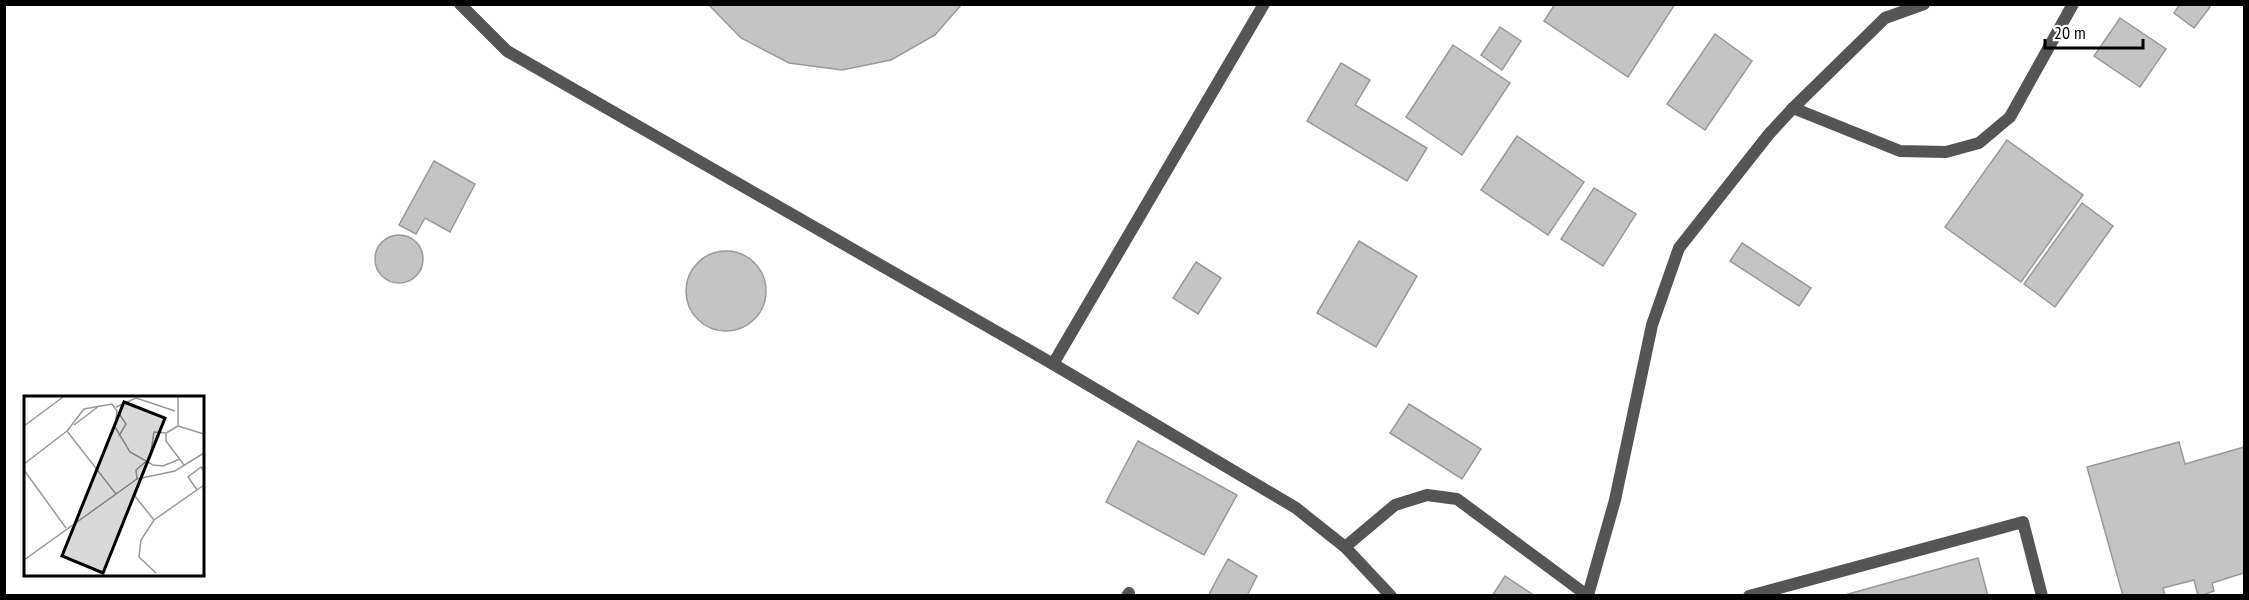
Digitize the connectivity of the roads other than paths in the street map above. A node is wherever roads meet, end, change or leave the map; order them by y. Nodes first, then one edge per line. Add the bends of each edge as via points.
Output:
1 (460, 4) edge
2 (1264, 4) edge
3 (1924, 4) edge
4 (2073, 4) edge
5 (1793, 108) junction
6 (1053, 364) junction
7 (1345, 547) junction
8 (1391, 596) edge
9 (1749, 596) edge
10 (2042, 596) edge

1 - 6 lane via 507,51
2 - 6 lane
3 - 5 lane via 1885,18
4 - 5 lane via 2010,117 1979,143 1946,152 1900,151
5 - 7 lane via 1679,248 1652,325 1615,500 1588,596 1457,499 1427,495 1395,505
6 - 7 lane via 1296,508
7 - 8 lane
9 - 10 lane via 2023,522

